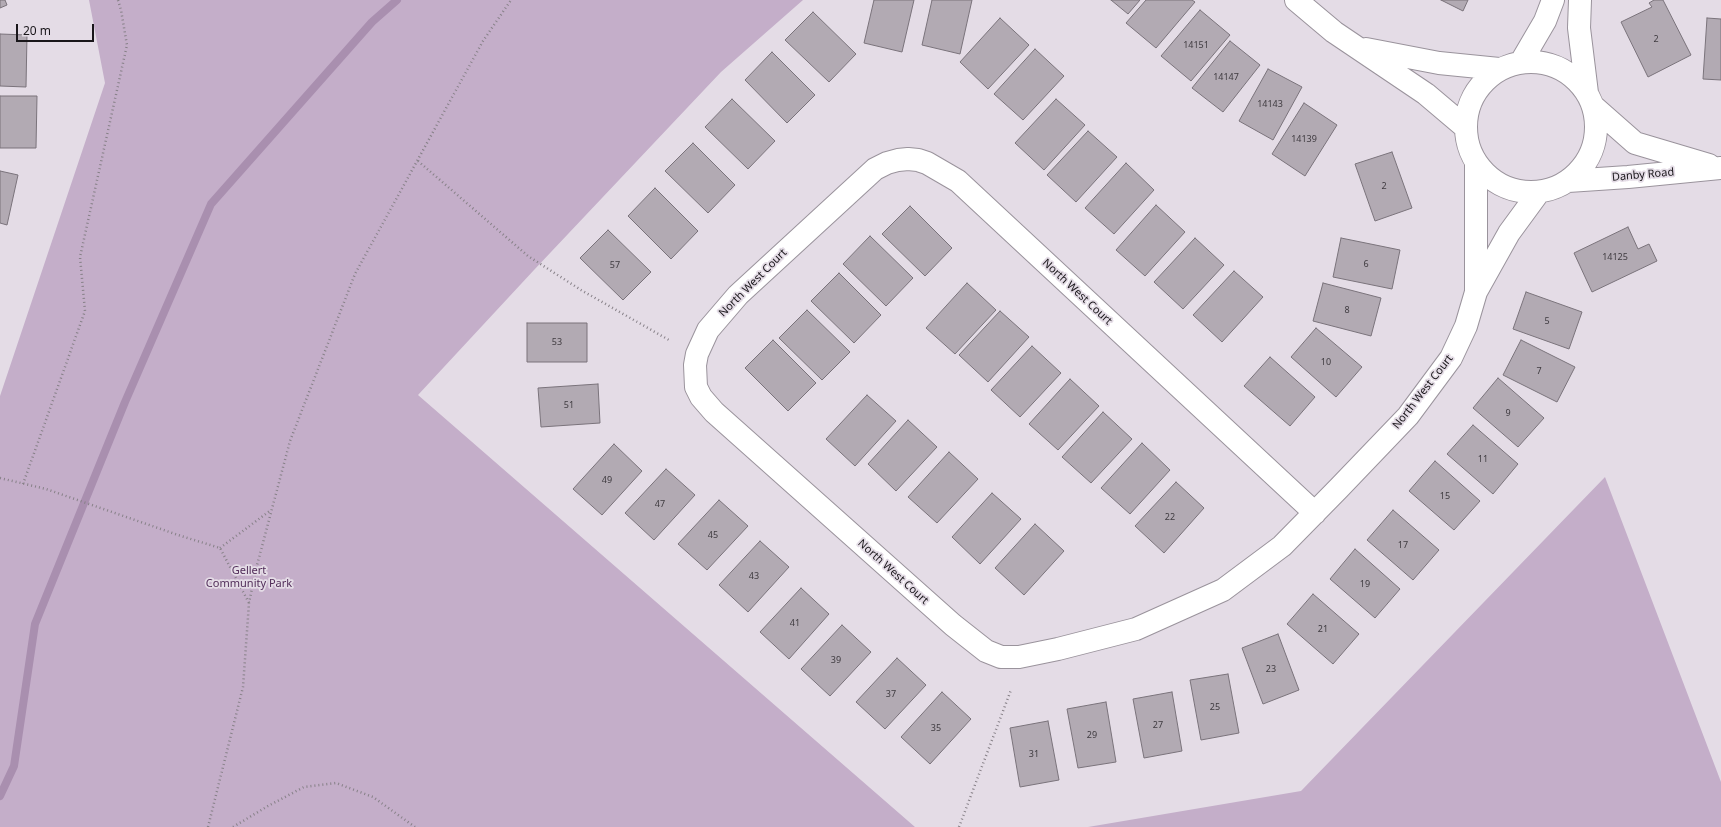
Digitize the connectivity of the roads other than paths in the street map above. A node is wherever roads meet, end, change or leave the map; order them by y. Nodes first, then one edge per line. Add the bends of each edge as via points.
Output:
1 (1296, 0) edge
2 (1553, 0) edge
3 (1580, 0) edge
4 (1357, 47) junction
5 (1521, 62) junction
6 (1499, 69) junction
7 (1590, 99) junction
8 (1466, 127) junction
9 (1476, 163) junction
10 (1719, 168) edge
11 (1568, 181) junction
12 (1539, 192) junction
13 (1476, 292) junction
14 (1315, 513) junction

1 - 4 street via 1334,32
2 - 5 street via 1545,21
3 - 7 street via 1578,28
4 - 6 street via 1439,63
4 - 8 street via 1426,94
5 - 6 street
5 - 7 street via 1540,62 1558,68 1575,78
6 - 8 street via 1485,80 1474,94 1468,110
7 - 10 street, Danby Road via 1635,143
7 - 11 street via 1596,127 1593,148 1583,166
8 - 9 street via 1468,146
9 - 12 street via 1488,177 1503,187 1520,192
9 - 13 street, North West Court
10 - 11 street, Danby Road
11 - 12 street
12 - 13 street, North West Court via 1509,233
13 - 14 street, North West Court via 1466,326 1451,358 1408,416
14 - 14 street, North West Court via 1282,546 1223,590 1169,615 1136,629 1072,646 1019,657 1001,657 986,651 953,625 714,412 696,387 697,354 708,330 738,294 875,169 898,160 918,160 958,181

